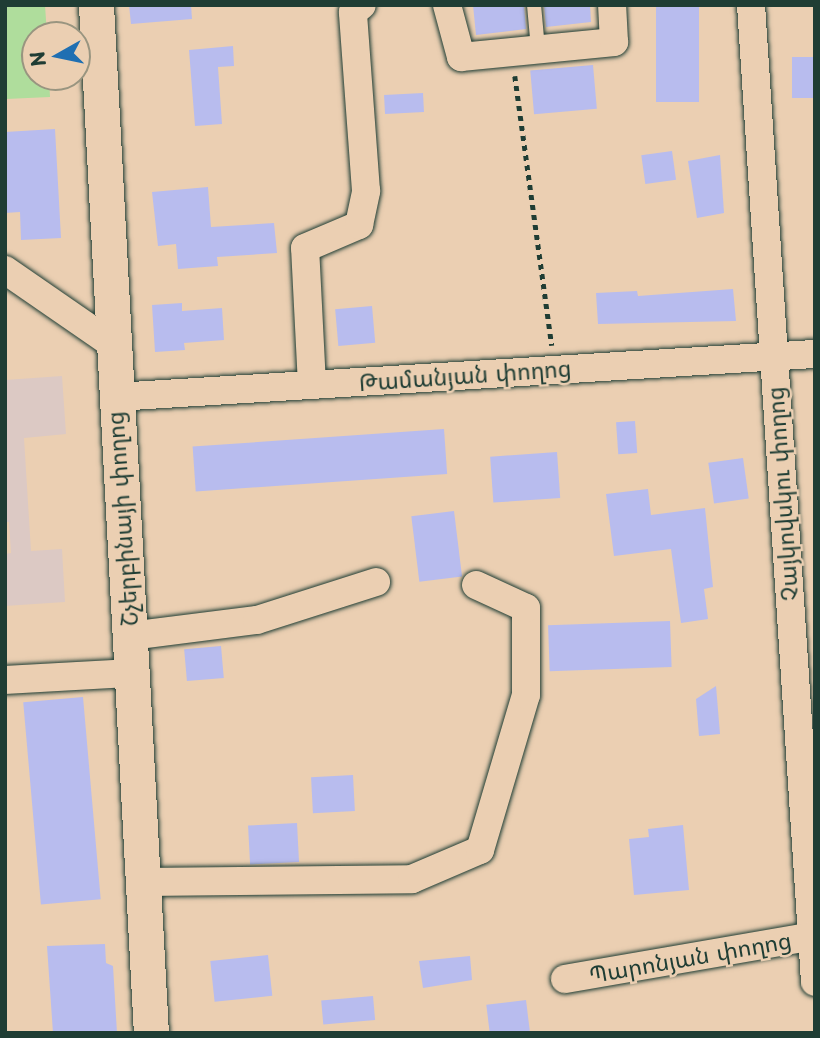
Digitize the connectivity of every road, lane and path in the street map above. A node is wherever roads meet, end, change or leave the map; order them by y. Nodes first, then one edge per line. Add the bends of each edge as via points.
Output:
1 (96, 5) edge
2 (362, 5) edge
3 (447, 5) edge
4 (534, 5) edge
5 (612, 5) edge
6 (751, 5) edge
7 (525, 50) junction
8 (5, 270) edge
9 (111, 343) junction
10 (815, 354) edge
11 (773, 356) junction
12 (556, 370) junction
13 (312, 385) junction
14 (115, 397) junction
15 (376, 582) dead end
16 (476, 585) dead end
17 (803, 635) edge
18 (130, 636) junction
19 (132, 673) junction
20 (5, 680) edge
21 (143, 882) junction
22 (813, 936) edge
23 (565, 979) dead end
24 (815, 982) edge
25 (151, 1033) edge

1 - 9 street, Շչերբինայի փողոց
2 - 13 street via 353,12 366,191 359,225 305,248
3 - 7 street via 461,57
4 - 7 lane
5 - 7 street via 614,42
6 - 11 street, Չայկովսկու փողոց
7 - 12 path
8 - 9 street
9 - 14 street, Շչերբինայի փողոց
10 - 11 street, Թամանյան փողոց
11 - 12 street, Թամանյան փողոց
11 - 17 street, Չայկովսկու փողոց
12 - 13 street, Թամանյան փողոց
13 - 14 street, Թամանյան փողոց
14 - 18 street, Շչերբինայի փողոց
15 - 18 street via 257,620
16 - 21 street via 526,608 526,695 480,850 412,879
17 - 22 street, Չայկովսկու փողոց
18 - 19 street, Շչերբինայի փողոց
19 - 20 street
19 - 21 street, Շչերբինայի փողոց
21 - 25 street, Շչերբինայի փողոց
22 - 23 street, Պարոնյան փողոց
22 - 24 street, Չայկովսկու փողոց

